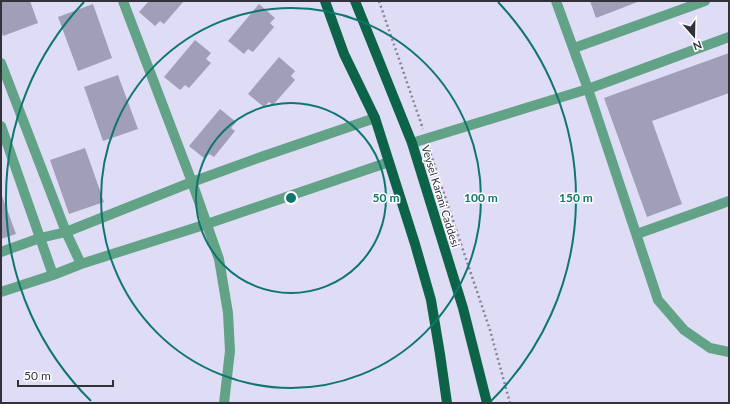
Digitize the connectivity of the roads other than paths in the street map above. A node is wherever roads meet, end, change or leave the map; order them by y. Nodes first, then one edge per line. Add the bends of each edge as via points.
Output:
1 (123, 1) edge
2 (325, 1) edge
3 (355, 1) edge
4 (556, 1) edge
5 (705, 1) edge
6 (729, 37) edge
7 (574, 48) junction
8 (1, 63) edge
9 (588, 89) junction
10 (375, 118) junction
11 (1, 126) edge
12 (412, 143) junction
13 (389, 162) junction
14 (192, 182) junction
15 (729, 201) edge
16 (207, 224) junction
17 (66, 232) junction
18 (637, 234) junction
19 (40, 238) junction
20 (1, 252) edge
21 (81, 264) junction
22 (53, 276) junction
23 (1, 292) edge
24 (729, 352) edge
25 (224, 403) edge
26 (447, 403) edge
27 (487, 403) edge

1 - 14 street
2 - 10 main road via 344,54
3 - 12 main road, Veysel Karani Caddesi
4 - 7 street
5 - 7 street
6 - 9 street
7 - 9 street
8 - 17 street
9 - 12 street
9 - 18 street
10 - 13 main road
10 - 14 street
11 - 19 street
12 - 27 main road, Veysel Karani Caddesi via 463,308
13 - 16 street
13 - 26 main road via 431,300
14 - 16 street
14 - 17 street
15 - 18 street
16 - 21 street
16 - 25 street via 219,259 228,313 230,351
17 - 19 street
17 - 21 street
18 - 24 street via 658,300 684,330 710,348
19 - 20 street
19 - 22 street
21 - 22 street
22 - 23 street

